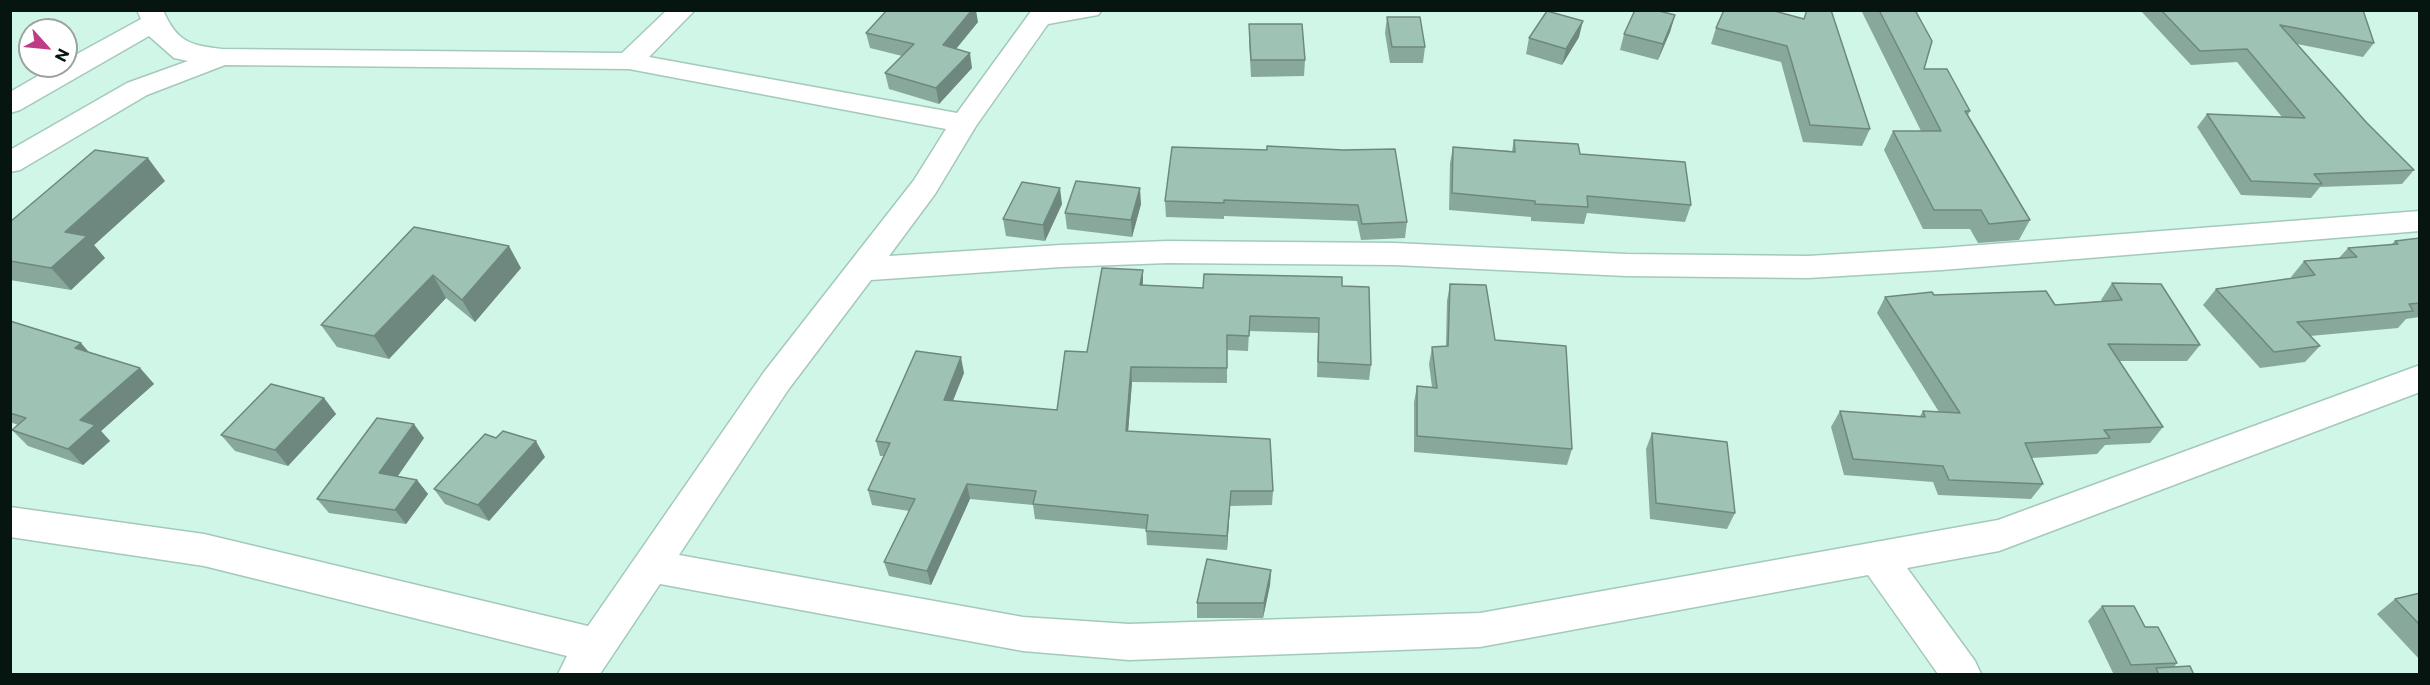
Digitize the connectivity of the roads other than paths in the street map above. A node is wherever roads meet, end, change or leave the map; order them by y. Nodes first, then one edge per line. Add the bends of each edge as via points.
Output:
1 (682, 10) edge
2 (1089, 10) edge
3 (1043, 14) edge
4 (153, 16) edge
5 (222, 57) junction
6 (629, 61) junction
7 (10, 104) edge
8 (964, 123) junction
9 (10, 163) edge
10 (2420, 221) edge
11 (865, 268) junction
12 (2420, 378) edge
13 (10, 522) edge
14 (1877, 557) junction
15 (652, 566) junction
16 (588, 660) edge
17 (1961, 675) edge

1 - 6 street
2 - 3 street
3 - 8 street
4 - 5 street via 160,33 183,52
4 - 7 street
5 - 6 street
5 - 9 street via 137,89
6 - 8 street
8 - 11 street via 925,187
10 - 11 street via 1808,267 1626,265 1395,254 1167,252
11 - 15 street via 776,381
12 - 14 street via 1999,535
13 - 16 street via 204,550
14 - 15 street via 1480,630 1129,642 1023,634
14 - 17 street
15 - 16 street

